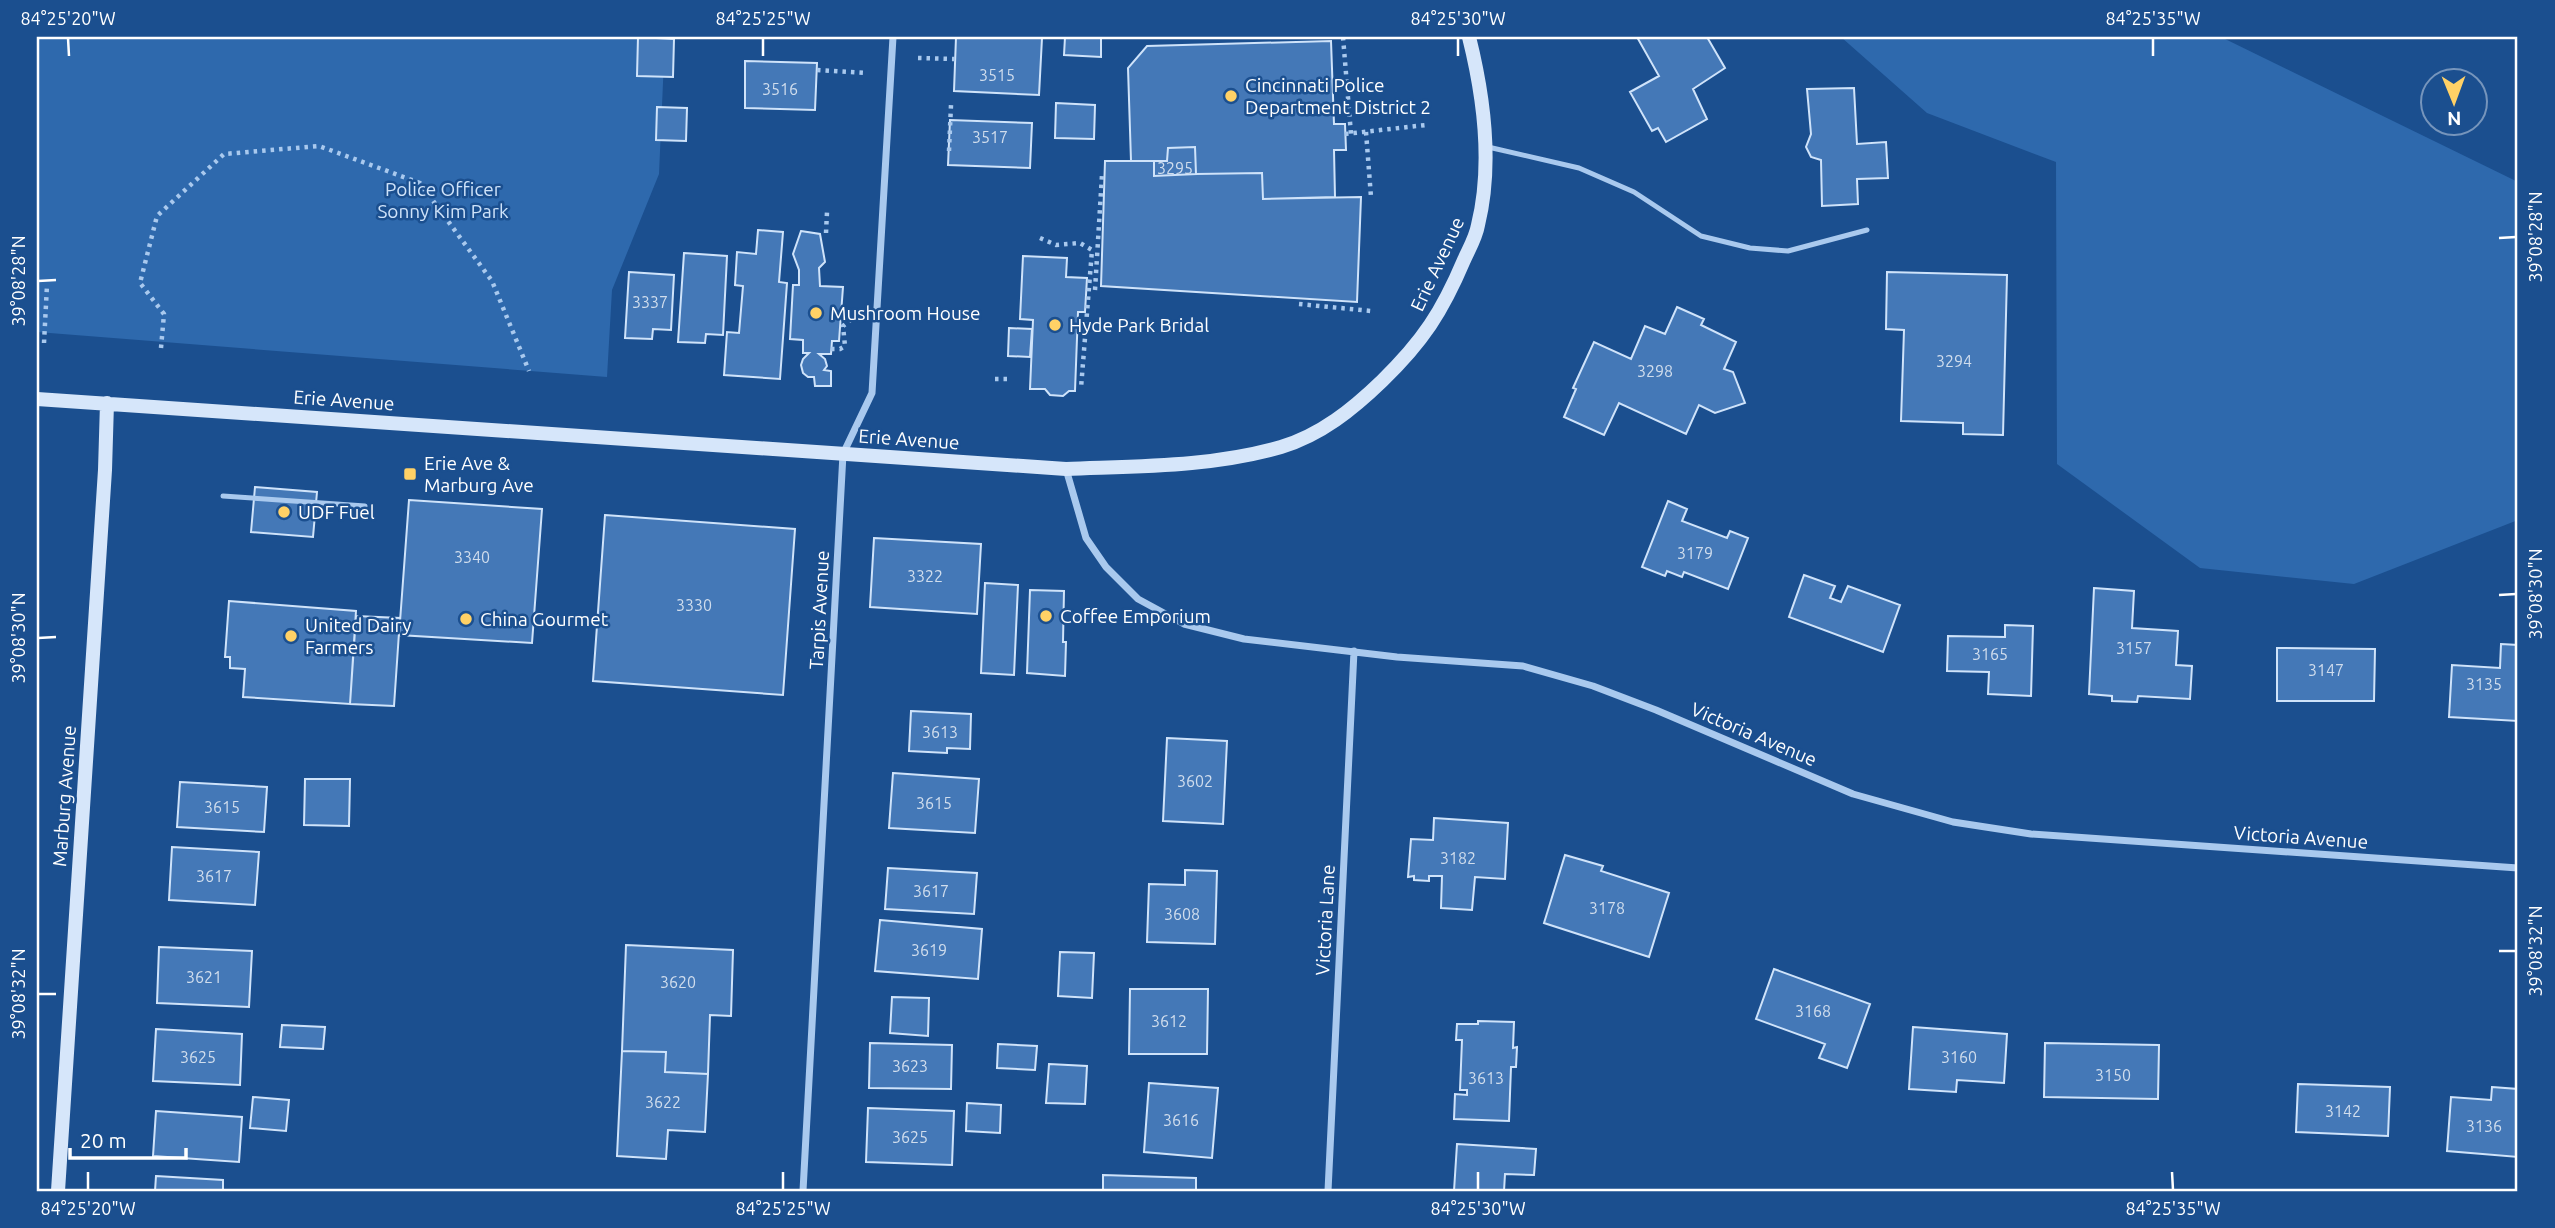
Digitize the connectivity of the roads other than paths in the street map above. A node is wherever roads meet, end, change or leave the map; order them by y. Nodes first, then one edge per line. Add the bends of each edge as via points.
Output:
1 (893, 37) edge
2 (1469, 37) edge
3 (1485, 146) junction
4 (1867, 230) dead end
5 (37, 399) edge
6 (107, 403) junction
7 (843, 454) junction
8 (1066, 469) junction
9 (223, 496) dead end
10 (365, 506) dead end
11 (1354, 651) junction
12 (2518, 868) edge
13 (58, 1191) edge
14 (803, 1191) edge
15 (1328, 1191) edge

1 - 7 street, Tarpis Avenue via 872,393
2 - 3 street, Erie Avenue via 1478,71
3 - 4 lane via 1579,168 1634,192 1701,236 1750,248 1788,251
3 - 8 street, Erie Avenue via 1478,227 1440,313 1410,353 1328,427 1283,446 1198,464
5 - 6 street, Erie Avenue
6 - 7 street, Erie Avenue
6 - 13 street, Marburg Avenue
7 - 8 street, Erie Avenue
7 - 14 street, Tarpis Avenue
8 - 11 street, Victoria Avenue via 1086,538 1106,567 1139,599 1184,624 1244,639
9 - 10 lane
11 - 12 street, Victoria Avenue via 1523,666 1656,710 1853,794 1953,822 2031,834
11 - 15 street, Victoria Lane

